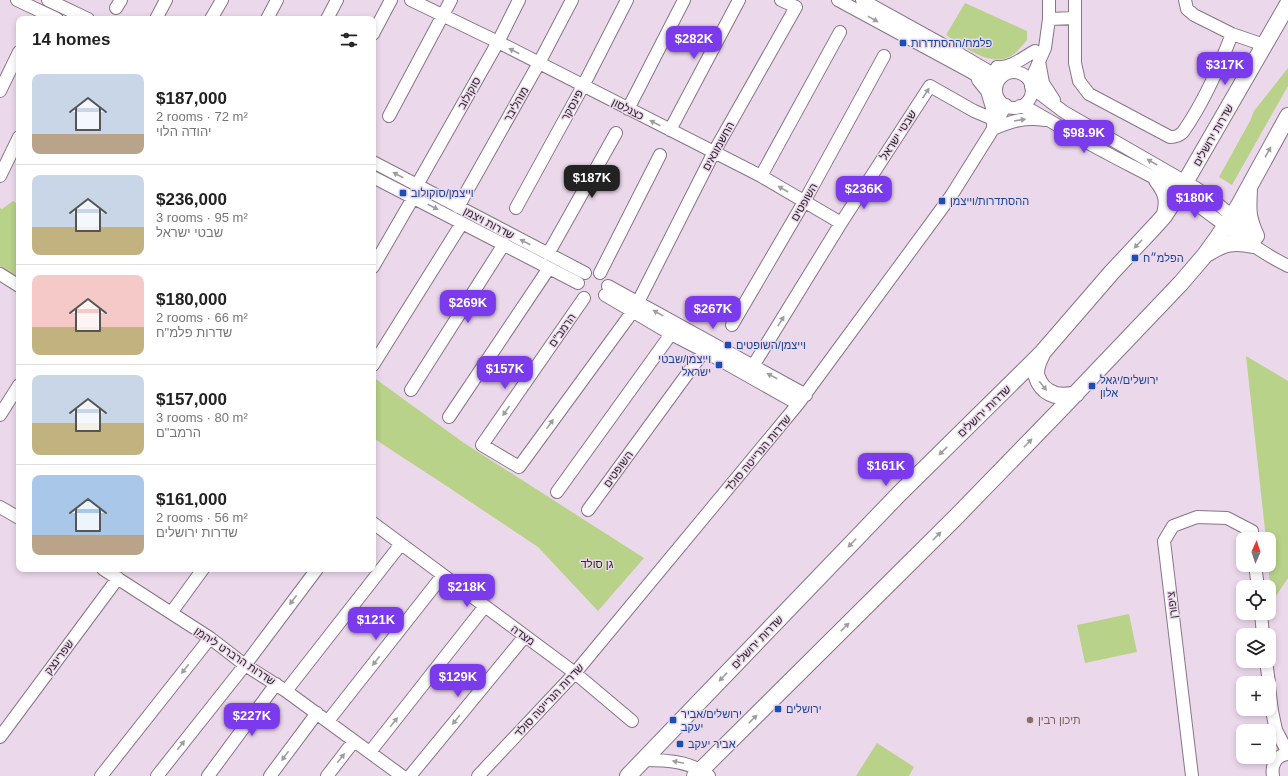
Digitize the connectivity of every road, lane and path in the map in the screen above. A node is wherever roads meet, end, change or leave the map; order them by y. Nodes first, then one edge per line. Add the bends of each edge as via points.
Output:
1 (16, 0) edge
2 (48, 0) edge
3 (166, 0) edge
4 (222, 0) edge
5 (277, 0) edge
6 (337, 0) edge
7 (390, 0) edge
8 (411, 0) edge
9 (451, 0) edge
10 (519, 0) edge
11 (572, 0) edge
12 (626, 0) edge
13 (684, 0) edge
14 (739, 0) edge
15 (781, 0) edge
16 (838, 0) edge
17 (862, 0) edge
18 (1042, 0) edge
19 (1049, 0) edge
20 (1075, 0) edge
21 (1185, 0) edge
22 (1288, 4) edge
23 (72, 5) edge
24 (37, 15) edge
25 (85, 16) edge
26 (158, 16) edge
27 (213, 16) edge
28 (269, 16) edge
29 (329, 16) edge
30 (443, 16) junction
31 (1075, 18) junction
32 (1050, 19) junction
33 (376, 28) edge
34 (840, 32) dead end
35 (1232, 34) junction
36 (498, 42) junction
37 (1264, 45) junction
38 (956, 52) junction
39 (884, 56) dead end
40 (1037, 56) junction
41 (16, 58) edge
42 (539, 63) junction
43 (971, 72) junction
44 (1019, 73) junction
45 (998, 83) junction
46 (1030, 84) junction
47 (583, 86) junction
48 (0, 91) edge
49 (1006, 106) junction
50 (1020, 106) junction
51 (628, 108) junction
52 (1064, 112) junction
53 (389, 116) dead end
54 (1288, 116) edge
55 (1048, 120) junction
56 (993, 124) junction
57 (670, 130) junction
58 (616, 133) dead end
59 (16, 143) edge
60 (714, 152) junction
61 (660, 155) dead end
62 (376, 164) edge
63 (0, 176) edge
64 (761, 176) junction
65 (376, 179) edge
66 (1157, 180) junction
67 (417, 185) junction
68 (1250, 186) junction
69 (1182, 187) junction
70 (413, 198) junction
71 (804, 202) junction
72 (458, 207) junction
73 (516, 208) dead end
74 (1164, 216) junction
75 (1228, 221) junction
76 (462, 222) junction
77 (841, 223) junction
78 (1254, 241) junction
79 (504, 244) junction
80 (548, 254) junction
81 (1205, 255) junction
82 (376, 262) edge
83 (1288, 266) edge
84 (549, 268) junction
85 (600, 272) junction
86 (0, 274) edge
87 (581, 278) junction
88 (16, 284) edge
89 (606, 290) junction
90 (584, 298) junction
91 (635, 307) junction
92 (732, 325) dead end
93 (671, 334) junction
94 (704, 351) junction
95 (1042, 353) junction
96 (376, 360) edge
97 (753, 366) junction
98 (16, 390) edge
99 (411, 390) dead end
100 (1076, 394) junction
101 (802, 399) junction
102 (0, 415) edge
103 (449, 417) dead end
104 (519, 467) joint
105 (557, 492) dead end
106 (0, 507) edge
107 (588, 510) dead end
108 (16, 516) edge
109 (376, 525) edge
110 (1252, 532) edge
111 (401, 544) junction
112 (108, 572) edge
113 (201, 572) edge
114 (315, 572) edge
115 (442, 575) junction
116 (118, 578) junction
117 (485, 606) junction
118 (171, 613) junction
119 (525, 636) junction
120 (210, 638) junction
121 (245, 665) junction
122 (575, 673) junction
123 (276, 684) junction
124 (286, 691) junction
125 (317, 713) junction
126 (1273, 716) edge
127 (328, 721) junction
128 (632, 721) dead end
129 (0, 737) edge
130 (354, 741) junction
131 (370, 752) junction
132 (1288, 753) edge
133 (644, 760) junction
134 (395, 774) edge
135 (702, 774) edge
136 (105, 775) edge
137 (157, 776) edge
138 (208, 776) edge
139 (270, 776) edge
140 (327, 776) edge
141 (410, 776) edge
142 (478, 776) edge
143 (628, 776) edge
144 (1192, 776) edge
145 (1272, 776) edge

1 - 24 street
2 - 23 street
3 - 26 street
4 - 27 street
5 - 28 street
6 - 29 street
7 - 33 street
8 - 30 street, כצנלסון
9 - 30 street
10 - 36 street, סוקולוב
11 - 42 street, מוהליבר
12 - 47 street, פינסקר
13 - 51 street
14 - 57 street
15 - 60 street, החשמונאים via 796,7
16 -> 43 street
17 - 38 street
18 - 40 street
19 - 32 street
20 - 31 street
21 - 35 street via 1187,9 1194,15
22 - 37 main road, שדרות ירושלים
23 - 25 street
30 - 36 street, כצנלסון
30 - 53 street
31 - 32 street
31 - 35 street via 1075,63 1079,81 1090,94 1176,137 1186,128 1205,97
32 - 40 street via 1045,48
34 - 64 street
35 - 37 street
42 -> 36 street, כצנלסון
36 - 67 street, סוקולוב
37 - 69 main road, שדרות ירושלים
38 - 40 street via 983,64 1002,68
38 - 45 street
39 - 71 street, השופטים
40 - 44 street
40 - 46 street
40 - 52 street via 1043,83 1051,98
41 - 48 street
42 - 47 street, כצנלסון
42 - 72 street, מוהליבר
43 - 45 street
43 - 56 street via 987,91 993,111
44 - 45 street via 1006,73
44 - 46 street via 1026,77
45 - 49 street via 996,93
46 - 50 street via 1028,101
46 - 52 street
47 - 51 street, כצנלסון
47 - 73 street, פינסקר
49 - 50 street
49 - 56 street, שדרות הנרייטה סולד
50 - 55 street
57 -> 51 street, כצנלסון
69 -> 52 street
68 -> 54 main road
56 -> 55 street via 1032,118
55 - 66 street
77 -> 56 street, שבטי ישראל via 930,86
56 - 101 street, שדרות הנרייטה סולד via 951,196
57 - 60 street, כצנלסון
58 - 80 street
59 - 63 street
60 - 64 street, כצנלסון
60 - 91 street, החשמונאים
61 - 85 street
67 -> 62 street, שדרות ויצמן
71 -> 64 street, כצנלסון
65 - 70 street, שדרות ויצמן
66 - 69 street
66 - 74 main road via 1166,194
67 - 72 street, שדרות ויצמן
68 - 75 main road
68 - 78 main road via 1248,212
69 - 74 main road, שדרות ירושלים
69 - 75 street
70 -> 76 street, שדרות ויצמן
70 - 82 street
71 - 77 street, כצנלסון
71 - 92 street, השופטים
80 -> 72 street, שדרות ויצמן
74 -> 95 main road, שדרות ירושלים
75 - 78 street
75 - 81 main road
76 - 79 street, שדרות ויצמן
76 - 96 street
97 -> 77 street, שבטי ישראל
78 - 81 main road via 1225,244
78 - 83 street via 1270,257
79 - 84 street, שדרות ויצמן
79 - 99 street
80 - 87 street, שדרות ויצמן
81 - 100 main road
84 - 87 street, שדרות ויצמן
84 - 103 street
85 - 87 street via 592,270
85 - 89 street via 607,280
86 - 88 street
87 - 90 street via 579,291
89 - 90 street via 597,300
89 - 91 street
90 -> 104 street, הרמב"ם via 482,445
91 - 93 street
97 -> 91 street
104 -> 91 street, החשמונאים
93 - 94 street
93 - 105 street
94 - 101 street
94 - 107 street, השופטים
95 -> 100 main road via 1036,376 1043,388 1058,396
95 -> 133 main road, שדרות ירושלים via 899,494
101 -> 97 street
98 - 102 street
135 -> 100 main road
101 - 122 street, שדרות הנרייטה סולד
106 - 108 street
109 - 111 street, מצדה
110 - 144 street, ציפורן via 1227,518 1197,517 1173,526 1164,540
111 - 115 street, מצדה
111 - 124 street
112 - 116 street, שדרות הרברט ליהמן
113 - 118 street
114 -> 121 street
115 - 117 street, מצדה
115 -> 127 street
116 - 118 street, שדרות הרברט ליהמן
116 - 129 street, שפרינצק
117 - 119 street, מצדה
131 -> 117 street
118 - 120 street, שדרות הרברט ליהמן
119 - 122 street, מצדה
119 -> 141 street
120 - 121 street, שדרות הרברט ליהמן
120 -> 136 street
121 - 123 street, שדרות הרברט ליהמן
137 -> 121 street
122 - 128 street, מצדה
122 - 142 street, שדרות הנרייטה סולד
123 - 124 street, שדרות הרברט ליהמן
123 - 138 street
124 - 125 street, שדרות הרברט ליהמן
125 - 127 street, שדרות הרברט ליהמן
125 -> 139 street
126 - 132 street via 1276,730
127 - 130 street, שדרות הרברט ליהמן
130 - 131 street, שדרות הרברט ליהמן
140 -> 130 street
131 - 134 street, שדרות הרברט ליהמן
132 - 145 street via 1276,760
135 -> 133 street via 693,766 678,762
133 - 143 main road, שדרות ירושלים

